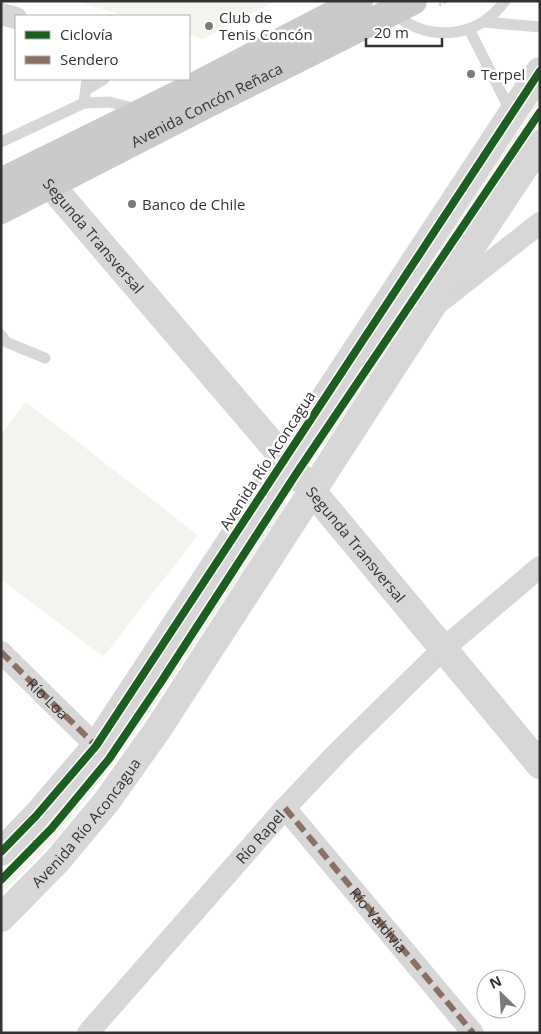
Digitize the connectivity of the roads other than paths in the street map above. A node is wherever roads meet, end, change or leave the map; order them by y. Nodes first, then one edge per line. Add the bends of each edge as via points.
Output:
1 (359, 1) edge
2 (505, 1) edge
3 (402, 7) edge
4 (1, 14) edge
5 (15, 18) edge
6 (483, 22) junction
7 (540, 27) edge
8 (469, 29) junction
9 (540, 71) edge
10 (100, 80) edge
11 (86, 84) edge
12 (195, 90) edge
13 (84, 103) junction
14 (141, 112) junction
15 (512, 113) junction
16 (1, 142) edge
17 (540, 144) edge
18 (43, 175) junction
19 (1, 182) edge
20 (1, 210) edge
21 (540, 223) edge
22 (431, 308) junction
23 (1, 336) edge
24 (45, 358) dead end
25 (284, 459) junction
26 (312, 491) junction
27 (540, 567) edge
28 (443, 650) junction
29 (1, 652) edge
30 (96, 746) junction
31 (540, 765) edge
32 (285, 808) junction
33 (1, 852) edge
34 (1, 918) edge
35 (88, 1033) edge
36 (473, 1033) edge

1 - 12 main road, Avenida Concón Reñaca
2 - 6 lane
3 - 8 lane via 415,27 428,32 449,33
3 - 12 main road, Avenida Concón Reñaca
4 - 5 street
6 - 7 lane
6 - 8 lane
8 - 15 lane
9 - 15 street, Avenida Río Aconcagua
10 - 11 lane
11 - 13 lane
12 - 14 main road, Avenida Concón Reñaca
12 - 18 main road, Avenida Concón Reñaca
13 - 14 lane via 108,102
13 - 16 lane
14 - 18 main road, Avenida Concón Reñaca
15 - 25 street, Avenida Río Aconcagua
17 - 22 street, Avenida Río Aconcagua
18 - 19 main road, Avenida Concón Reñaca
18 - 20 main road, Avenida Concón Reñaca
18 - 25 street, Segunda Transversal
21 - 22 street
22 - 26 street, Avenida Río Aconcagua
23 - 24 lane via 6,342
25 - 26 street, Segunda Transversal
25 - 30 street, Avenida Río Aconcagua
26 - 28 street, Segunda Transversal
26 - 34 street, Avenida Río Aconcagua via 158,730 107,801 57,860
27 - 28 street, Río Rapel
28 - 31 street, Segunda Transversal
28 - 32 street, Río Rapel
29 - 30 street, Río Loa
30 - 33 street, Avenida Río Aconcagua
32 - 35 street, Río Rapel
32 - 36 street, Río Valdivia

